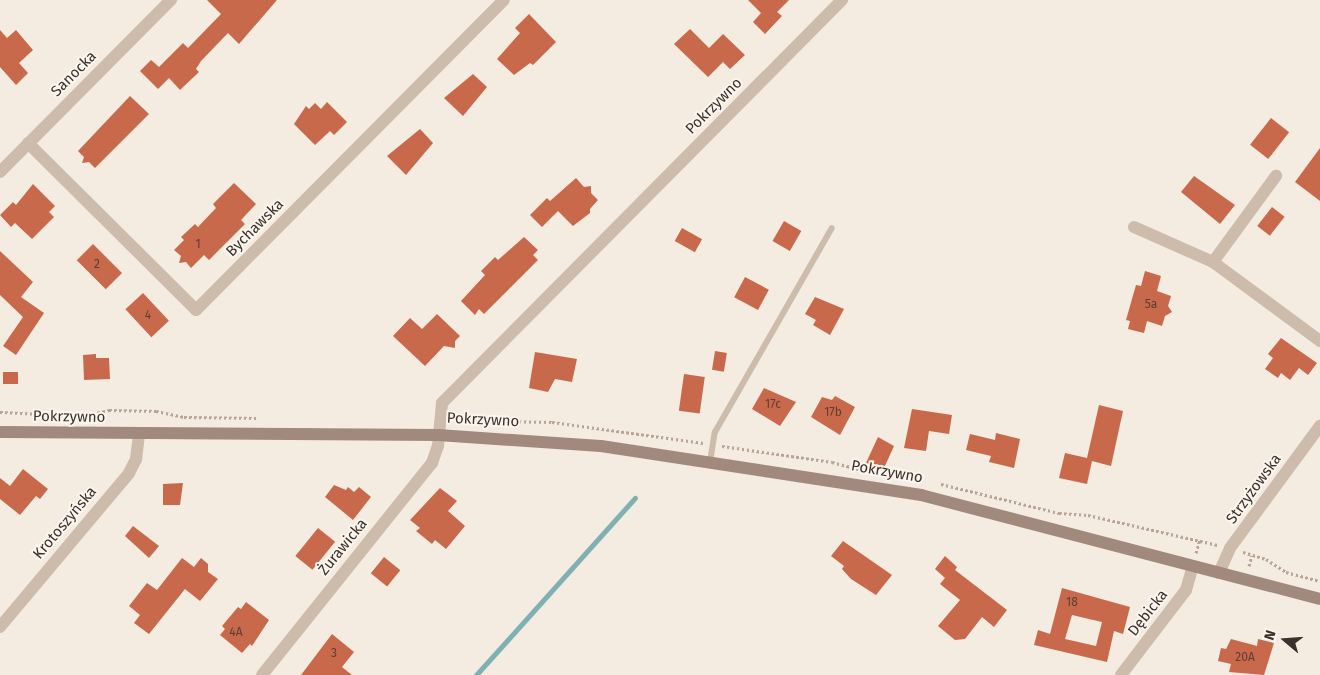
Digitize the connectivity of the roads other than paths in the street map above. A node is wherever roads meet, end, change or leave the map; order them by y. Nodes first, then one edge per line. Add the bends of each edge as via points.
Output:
1 (171, 0) edge
2 (504, 0) edge
3 (842, 0) edge
4 (28, 143) junction
5 (0, 172) edge
6 (1276, 176) dead end
7 (1134, 227) dead end
8 (832, 228) dead end
9 (1213, 262) junction
10 (1320, 341) edge
11 (1320, 426) edge
12 (0, 432) edge
13 (139, 433) junction
14 (438, 434) junction
15 (710, 462) junction
16 (1193, 566) junction
17 (1219, 573) junction
18 (1320, 599) edge
19 (0, 627) edge
20 (262, 675) edge
21 (1121, 675) edge

1 - 4 street, Sanocka
2 - 4 street, Bychawska via 196,310
3 - 14 street, Pokrzywno via 442,403
4 - 5 street, Sanocka
6 - 9 street
7 - 9 street
8 - 15 lane via 715,432
9 - 10 street
11 - 17 street, Strzyżowska via 1230,548
12 - 13 street, Pokrzywno
13 - 14 street, Pokrzywno
13 - 19 street, Krotoszyńska via 136,459 128,473
14 - 15 street, Pokrzywno via 548,441
14 - 20 street, Żurawicka via 432,463
15 - 16 street, Pokrzywno via 921,495
16 - 17 street, Pokrzywno
16 - 21 street, Dębicka via 1186,590
17 - 18 street, Pokrzywno

